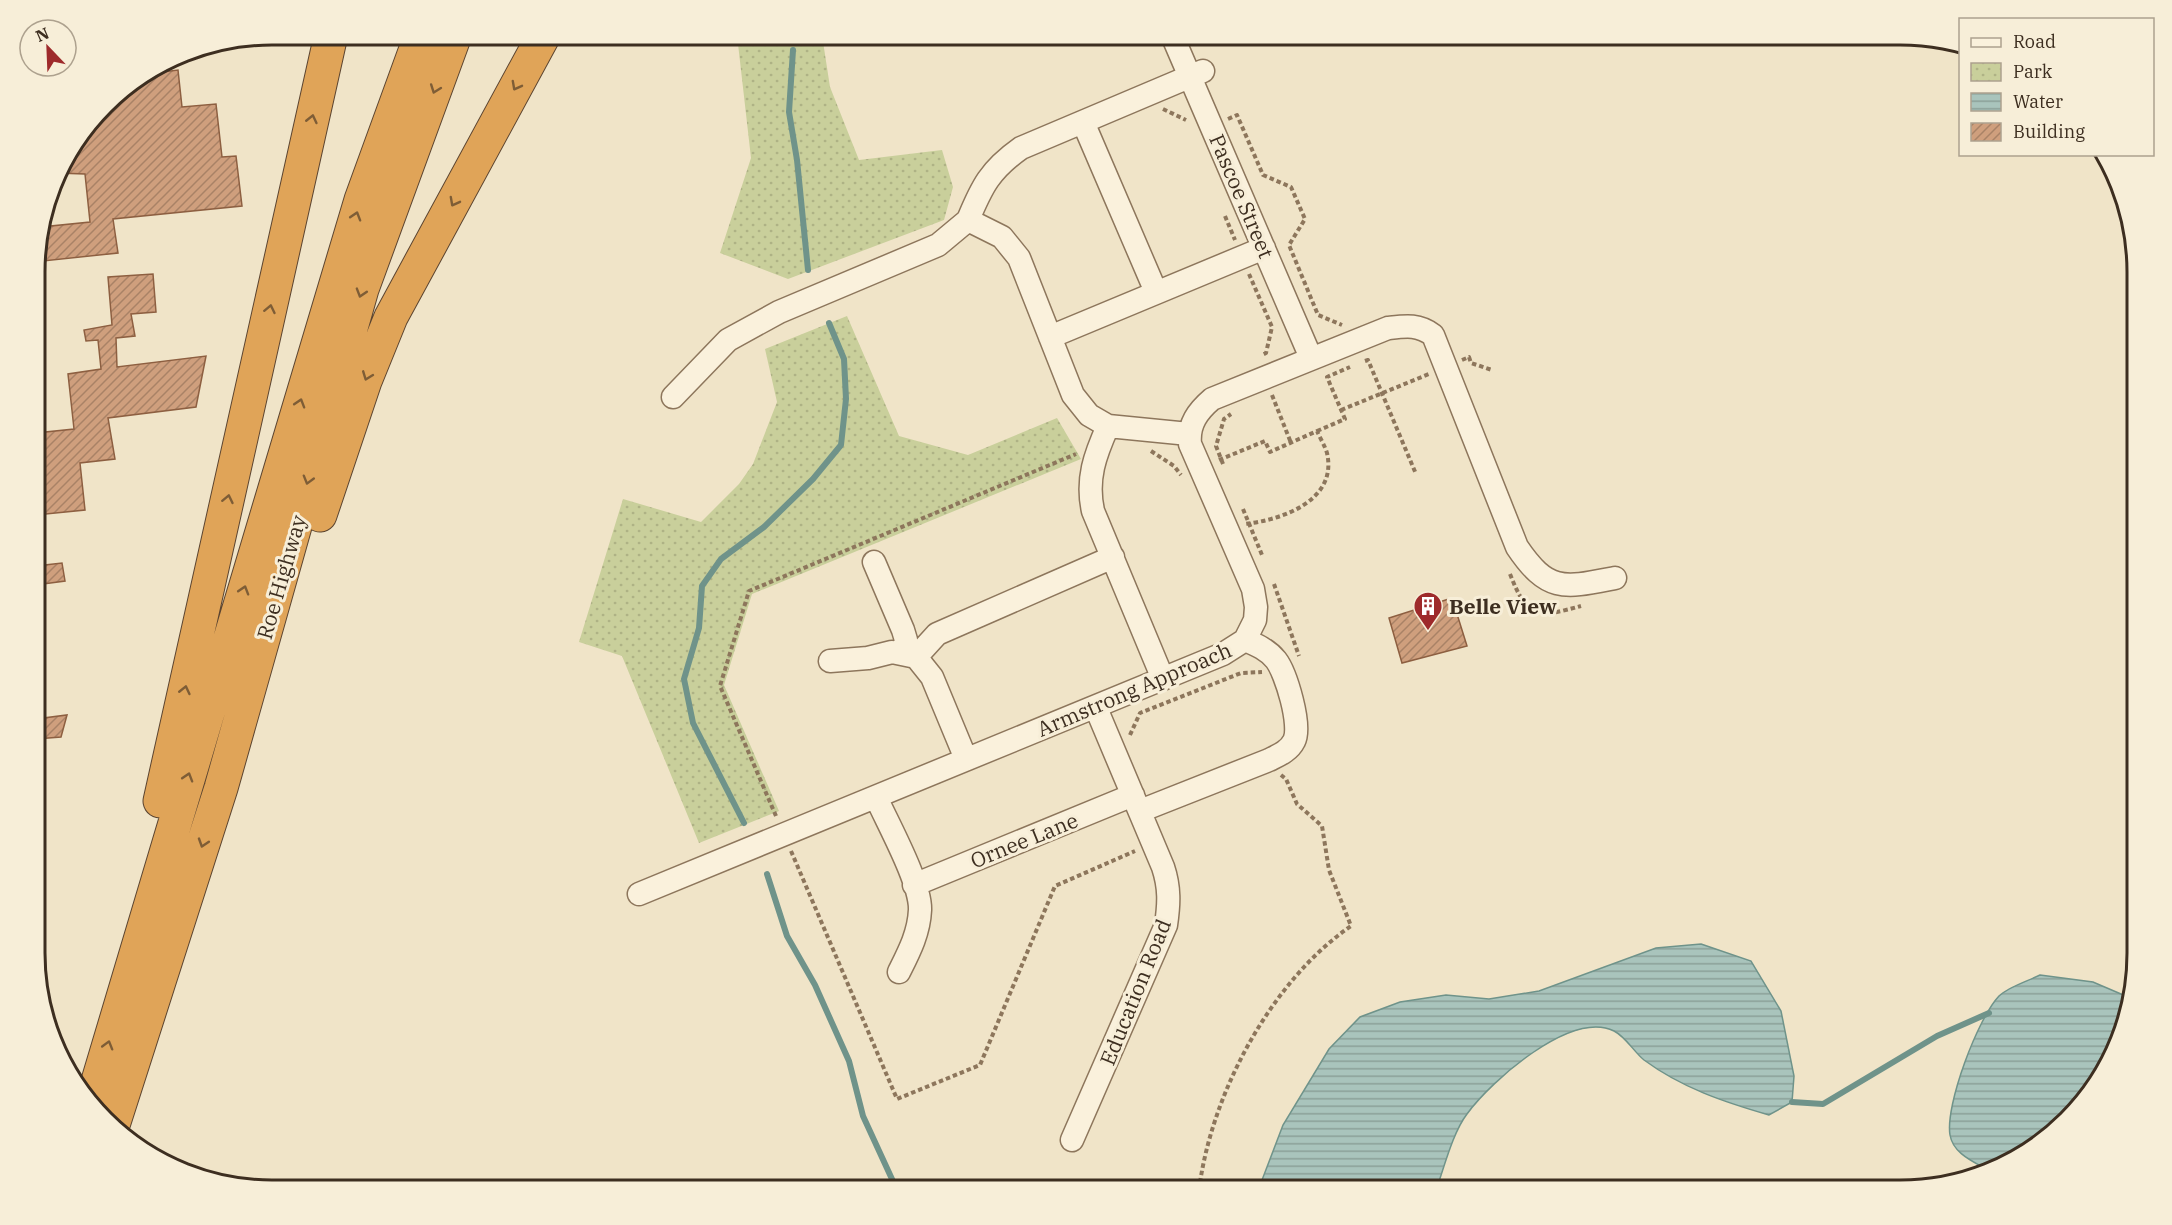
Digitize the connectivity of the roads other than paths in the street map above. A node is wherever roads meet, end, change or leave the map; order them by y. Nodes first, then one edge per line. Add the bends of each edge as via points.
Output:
1 (329, 45) edge
2 (417, 45) edge
3 (451, 45) edge
4 (538, 45) edge
5 (1179, 45) edge
6 (1189, 45) edge
7 (1196, 74) junction
8 (1083, 122) junction
9 (968, 220) junction
10 (1264, 248) junction
11 (1156, 292) junction
12 (1050, 337) junction
13 (1317, 363) junction
14 (673, 397) dead end
15 (1108, 426) junction
16 (1189, 434) junction
17 (1113, 557) junction
18 (874, 562) dead end
19 (1615, 578) dead end
20 (1245, 640) junction
21 (910, 655) junction
22 (830, 661) dead end
23 (1163, 679) junction
24 (1096, 708) junction
25 (966, 759) junction
26 (221, 788) junction
27 (876, 797) junction
28 (1136, 803) junction
29 (914, 885) junction
30 (639, 894) dead end
31 (899, 972) dead end
32 (129, 974) junction
33 (94, 1094) edge
34 (115, 1118) edge
35 (1072, 1140) dead end

32 -> 1 highway via 160,799
32 -> 2 highway, Roe Highway via 361,200
3 -> 26 highway, Roe Highway via 362,289
4 -> 26 highway via 391,317
5 - 7 street, Pascoe Street
6 - 7 street, Pascoe Street
7 - 8 street
7 - 10 street, Pascoe Street
7 - 13 street, Pascoe Street
8 - 9 street via 1020,148 998,164 983,184
8 - 11 street
9 - 12 street via 1002,237 1019,258
9 - 14 street via 938,245 779,312 728,340
10 - 11 street
10 - 13 street, Pascoe Street
11 - 12 street
12 - 15 street via 1073,395 1089,415
13 - 16 street via 1212,399 1200,408
13 - 19 street via 1388,328 1423,328 1433,335 1517,547 1531,568 1551,582 1570,587
15 - 16 street
15 - 17 street via 1094,459 1089,490
16 - 20 street, Armstrong Approach via 1211,463 1226,526 1255,598 1255,620
17 - 21 street via 937,634
17 - 23 street
18 - 21 street
20 - 23 street, Armstrong Approach via 1223,654
20 - 28 street, Ornee Lane via 1260,646 1279,665 1294,710 1295,740 1285,752 1269,760
21 - 22 street
21 - 25 street via 932,677
23 - 24 street, Armstrong Approach
24 - 25 street, Armstrong Approach
24 - 28 street, Education Road
25 - 27 street, Armstrong Approach
26 -> 34 highway, Roe Highway
27 - 29 street
27 - 30 street, Armstrong Approach
28 - 29 street, Ornee Lane
28 - 35 street, Education Road via 1170,892 1166,925
29 - 31 street via 920,909 915,940
33 -> 32 highway, Roe Highway

